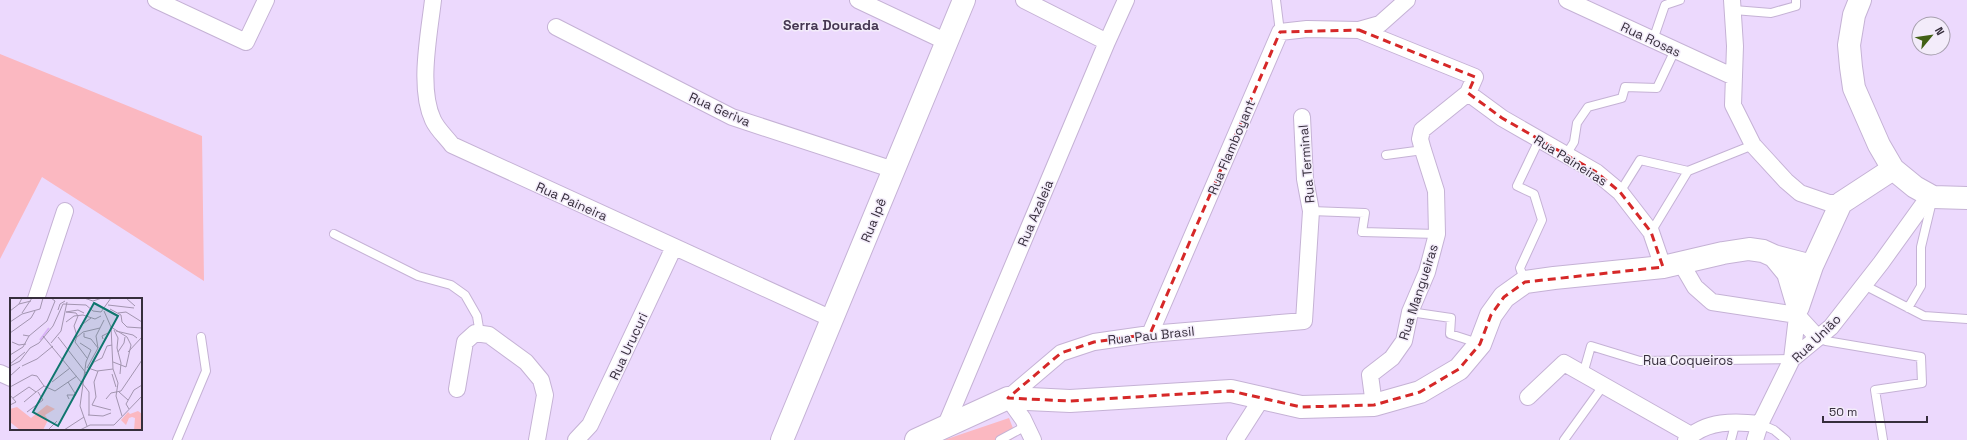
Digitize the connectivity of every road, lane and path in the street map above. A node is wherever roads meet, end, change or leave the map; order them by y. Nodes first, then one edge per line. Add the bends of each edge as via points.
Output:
1 (156, 0) edge
2 (266, 0) edge
3 (433, 0) edge
4 (858, 0) edge
5 (964, 0) edge
6 (1024, 0) edge
7 (1126, 0) edge
8 (1276, 0) edge
9 (1407, 0) edge
10 (1567, 0) edge
11 (1680, 0) edge
12 (1796, 0) edge
13 (1860, 0) edge
14 (1733, 5) edge
15 (556, 27) dead end
16 (1359, 30) junction
17 (1280, 32) junction
18 (1653, 40) junction
19 (947, 42) junction
20 (1107, 42) junction
21 (1675, 50) junction
22 (1734, 77) junction
23 (1468, 93) junction
24 (1302, 117) dead end
25 (1539, 140) junction
26 (1753, 145) junction
27 (1422, 150) junction
28 (1566, 155) junction
29 (1386, 156) dead end
30 (1893, 169) junction
31 (894, 170) junction
32 (1688, 171) junction
33 (1620, 192) junction
34 (1932, 196) junction
35 (1967, 198) edge
36 (1841, 203) junction
37 (66, 211) dead end
38 (1311, 211) junction
39 (1651, 232) junction
40 (334, 234) dead end
41 (1437, 234) junction
42 (674, 247) junction
43 (1774, 256) junction
44 (1672, 265) junction
45 (1812, 266) junction
46 (1525, 282) junction
47 (1864, 285) junction
48 (36, 298) edge
49 (1908, 308) junction
50 (1798, 311) junction
51 (1410, 312) junction
52 (832, 319) junction
53 (1967, 319) edge
54 (480, 334) junction
55 (1150, 334) junction
56 (202, 336) dead end
57 (1818, 338) junction
58 (1480, 344) junction
59 (1792, 359) junction
60 (1583, 374) junction
61 (1603, 386) junction
62 (457, 389) dead end
63 (1528, 397) dead end
64 (1008, 398) junction
65 (1262, 398) junction
66 (1374, 405) junction
67 (1736, 421) junction
68 (1760, 424) junction
69 (945, 427) junction
70 (1030, 433) edge
71 (1689, 438) edge
72 (177, 440) edge
73 (537, 440) edge
74 (576, 440) edge
75 (782, 440) edge
76 (916, 440) edge
77 (1000, 440) edge
78 (1235, 440) edge
79 (1564, 440) edge
80 (1731, 440) edge
81 (1755, 440) edge
82 (1786, 440) edge
83 (1882, 440) edge

1 - 2 street via 246,42
3 - 42 street, Rua Paineira via 425,69 427,95 433,120 452,145
4 - 19 street
5 - 19 street, Rua Ipê
6 - 20 street
7 - 20 street, Rua Azaleia
8 - 17 lane
9 - 16 street via 1380,24
10 - 18 street, Rua Rosas
11 - 18 lane via 1665,5
12 - 14 lane via 1796,6 1771,13
13 - 30 street via 1854,14 1849,45 1854,88 1879,145
14 - 22 street
15 - 31 street, Rua Geriva via 732,118
16 - 17 street via 1307,29
16 - 23 street via 1475,77
17 - 55 street, Rua Flamboyant
18 - 21 street, Rua Rosas
19 - 31 street, Rua Ipê
20 - 69 street, Rua Azaleia
21 - 22 street, Rua Rosas
21 - 28 lane via 1657,88 1625,87 1622,98 1588,107 1577,123 1574,142
22 - 26 street via 1733,105
23 - 25 street, Rua Paineiras via 1502,118
23 - 27 street, Rua Mangueiras via 1422,130
24 - 38 street, Rua Terminal via 1305,179
25 - 28 street, Rua Paineiras
25 - 46 lane via 1517,186 1534,194 1542,220 1520,268
26 - 32 lane
26 - 36 street via 1800,193 1829,203
27 - 29 lane
27 - 41 street, Rua Mangueiras via 1436,191
28 - 33 street, Rua Paineiras via 1596,172
30 - 34 street via 1915,187
30 - 36 street
31 - 52 street, Rua Ipê
32 - 33 lane via 1640,160
32 - 39 lane
33 - 39 street, Rua Paineiras
34 - 35 street
34 - 47 street, Rua União
34 - 49 lane via 1922,247 1920,286
36 - 45 street
37 - 48 street
38 - 41 lane via 1365,213 1362,232
38 - 55 street, Rua Pau Brasil via 1304,321
39 - 44 street, Rua Paineiras
40 - 54 lane via 418,276 451,284 465,295 477,316
41 - 51 street, Rua Mangueiras via 1427,272
42 - 52 street, Rua Paineira
42 - 74 street, Rua Urucuri via 590,426
43 - 44 street via 1749,249 1723,252
43 - 45 street
43 - 50 street via 1788,274
44 - 46 street
44 - 50 street, Rua Paineiras via 1712,302
45 - 50 street
46 - 58 street via 1504,296 1491,315
47 - 49 lane
47 - 57 street, Rua União via 1831,327
49 - 53 lane via 1924,316
50 - 57 street
50 - 59 street
51 - 58 lane via 1451,318 1450,334
51 - 66 street, Rua Mangueiras via 1404,340 1392,358 1370,375
52 - 75 street, Rua Ipê
54 - 62 street via 475,333 465,342
54 - 73 street via 489,335 526,362 541,380 545,395
55 - 64 street, Rua Pau Brasil via 1094,342 1061,353
56 - 72 lane via 206,370
57 - 59 street, Rua União
57 - 83 lane via 1920,357 1922,383 1875,390
58 - 66 street via 1459,369 1420,392
59 - 60 lane, Rua Coqueiros via 1640,361 1591,346
59 - 68 street, Rua União
60 - 61 street
60 - 63 street via 1564,362
61 - 71 street
61 - 79 lane
64 - 65 street via 1070,401 1231,392
64 - 69 street, Rua Pau Brasil
64 - 70 street
65 - 66 street via 1301,407
65 - 78 street
67 - 68 street
67 - 71 street via 1706,427
67 - 80 lane
68 - 81 street, Rua União
68 - 82 lane via 1774,430
69 - 76 street, Rua Pau Brasil
70 - 77 lane

